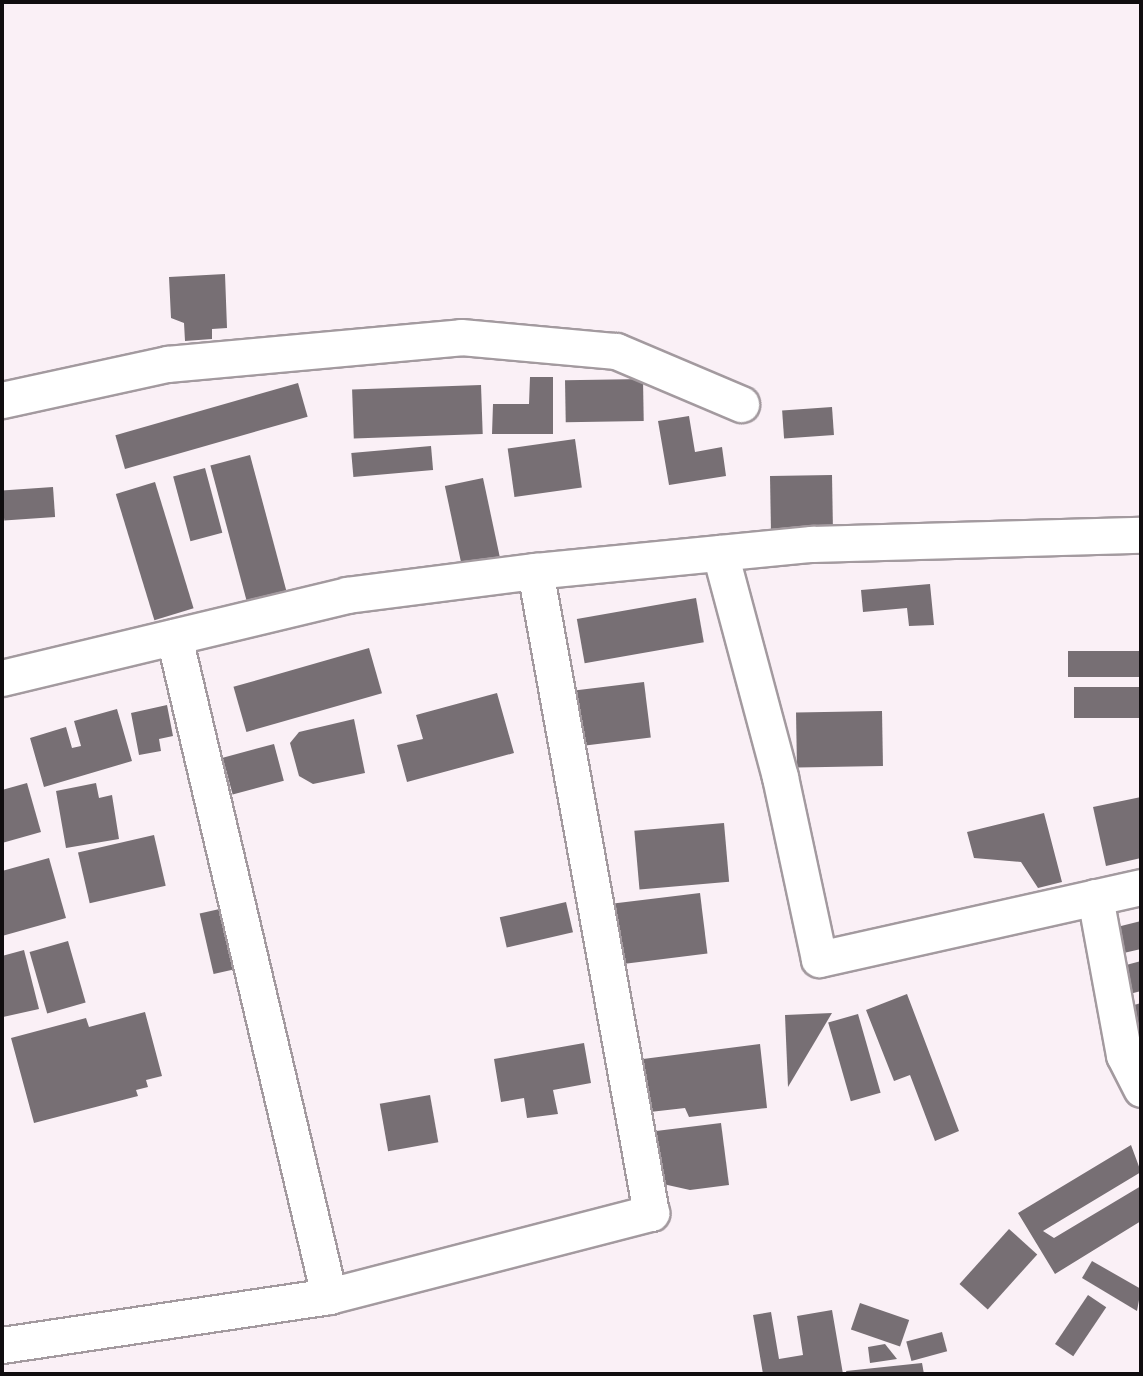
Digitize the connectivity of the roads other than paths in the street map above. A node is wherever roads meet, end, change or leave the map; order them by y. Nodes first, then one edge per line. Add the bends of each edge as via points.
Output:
1 (2, 400) edge
2 (741, 404) dead end
3 (1141, 535) edge
4 (720, 553) junction
5 (535, 570) junction
6 (174, 637) junction
7 (2, 678) edge
8 (1141, 887) edge
9 (1095, 897) junction
10 (1141, 1088) edge
11 (329, 1296) junction
12 (2, 1345) edge

1 - 2 street via 167,364 461,337 615,351
3 - 4 street via 812,544
4 - 5 street
4 - 9 street via 780,777 818,958
5 - 6 street via 347,595
5 - 11 street via 651,1213
6 - 7 street
6 - 11 street
8 - 9 street
9 - 10 street via 1124,1055
11 - 12 street

